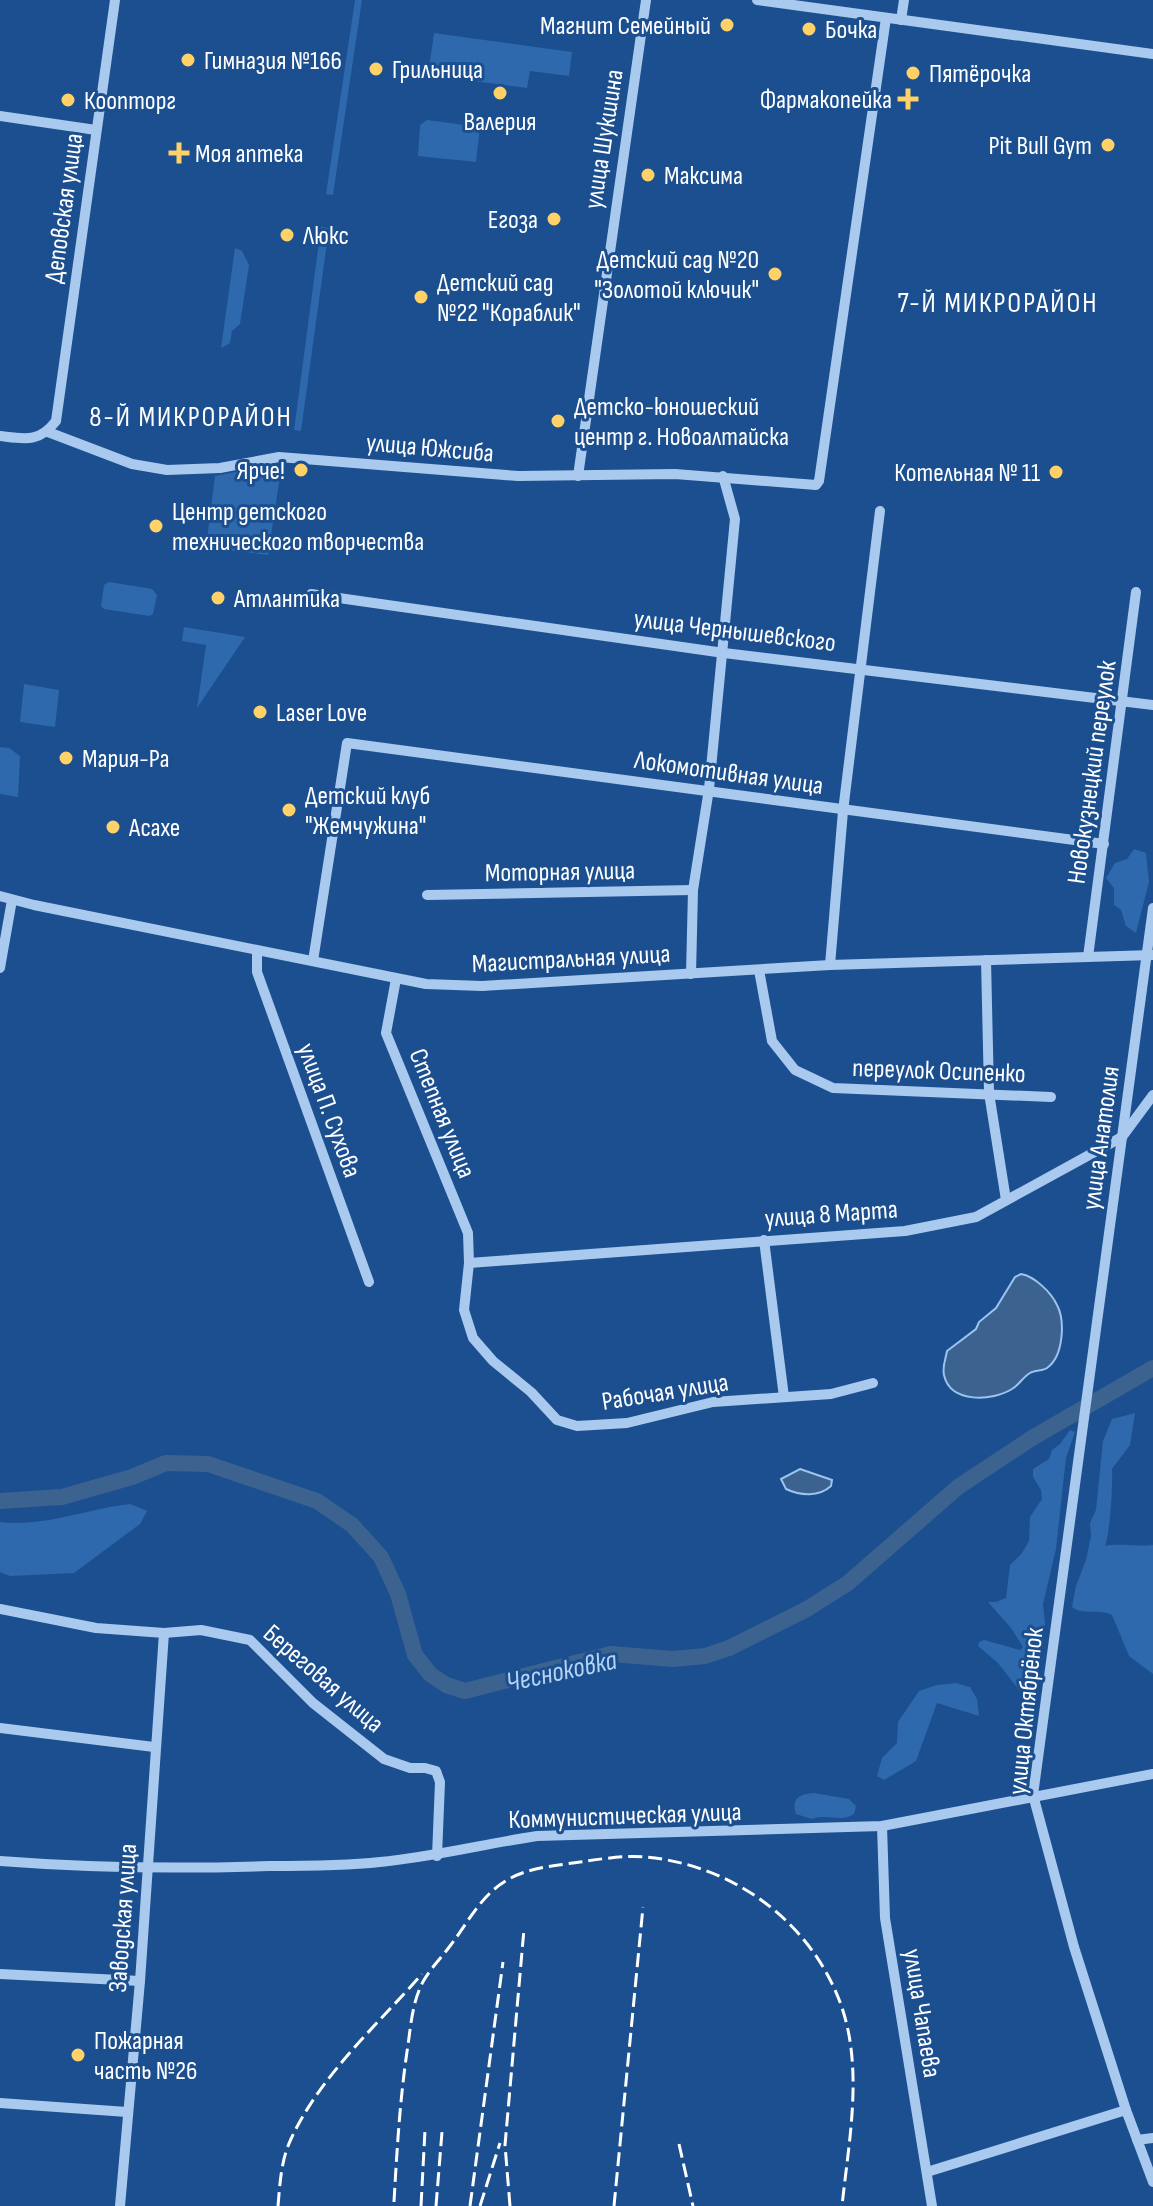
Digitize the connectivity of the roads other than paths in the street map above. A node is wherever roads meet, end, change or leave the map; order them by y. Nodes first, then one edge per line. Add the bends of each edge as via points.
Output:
1 (115, 0) edge
2 (646, 0) edge
3 (757, 0) edge
4 (904, 0) edge
5 (886, 18) junction
6 (901, 20) junction
7 (1153, 54) edge
8 (0, 116) edge
9 (96, 130) junction
10 (48, 432) junction
11 (0, 436) edge
12 (578, 476) junction
13 (723, 476) junction
14 (880, 511) dead end
15 (1136, 592) dead end
16 (311, 594) dead end
17 (724, 653) junction
18 (861, 668) junction
19 (1123, 702) junction
20 (1153, 705) edge
21 (709, 789) junction
22 (843, 811) junction
23 (1104, 844) junction
24 (693, 890) junction
25 (427, 895) dead end
26 (0, 896) edge
27 (12, 900) junction
28 (1153, 908) edge
29 (257, 951) junction
30 (1150, 955) edge
31 (1088, 957) junction
32 (986, 960) junction
33 (313, 961) junction
34 (830, 965) junction
35 (0, 968) edge
36 (759, 970) junction
37 (691, 974) junction
38 (396, 979) junction
39 (989, 1093) junction
40 (1153, 1095) edge
41 (1051, 1097) dead end
42 (1122, 1137) junction
43 (1006, 1200) junction
44 (764, 1240) junction
45 (469, 1263) junction
46 (369, 1282) dead end
47 (1090, 1373) joint
48 (873, 1383) dead end
49 (784, 1397) junction
50 (0, 1609) edge
51 (164, 1633) junction
52 (0, 1728) edge
53 (154, 1747) junction
54 (1153, 1774) edge
55 (1033, 1795) junction
56 (882, 1826) junction
57 (437, 1856) junction
58 (0, 1861) edge
59 (148, 1868) junction
60 (0, 1974) edge
61 (140, 1981) junction
62 (0, 2103) edge
63 (1126, 2110) junction
64 (127, 2112) junction
65 (1153, 2138) edge
66 (1137, 2140) junction
67 (927, 2172) junction
68 (1153, 2182) edge
69 (120, 2206) edge
70 (932, 2206) edge

1 - 9 street, Деповская улица
2 - 12 street, улица Шукшина
3 - 5 street
4 - 6 street
5 - 6 street
5 - 13 street, улица Южсиба via 819,481 816,485
6 - 7 street
8 - 9 street
9 - 10 street, Деповская улица via 56,421
10 - 11 street, улица Южсиба via 36,438
10 - 12 street, улица Южсиба via 132,464 167,470 220,468 279,457
12 - 13 street, улица Южсиба
13 - 17 street via 735,519
14 - 18 street
15 - 19 street, Новокузнецкий переулок
16 - 17 street, улица Чернышевского
17 - 18 street, улица Чернышевского
17 - 21 street
18 - 19 street, улица Чернышевского
18 - 22 street
19 - 20 street, улица Чернышевского
19 - 23 street, Новокузнецкий переулок
21 - 22 street, Локомотивная улица
21 - 24 street
21 - 33 street, Локомотивная улица via 347,743
22 - 23 street, Локомотивная улица
22 - 34 street
23 - 31 street, Новокузнецкий переулок
24 - 25 street, Моторная улица
24 - 37 street
26 - 27 street, Магистральная улица
27 - 29 street, Магистральная улица
27 - 35 street
28 - 30 street, улица Анатолия
29 - 33 street, Магистральная улица
29 - 46 street, улица П. Сухова via 257,972
30 - 31 street, Магистральная улица
30 - 42 street, улица Анатолия
31 - 32 street, Магистральная улица
32 - 34 street, Магистральная улица
32 - 39 street
33 - 38 street, Магистральная улица
34 - 36 street, Магистральная улица
36 - 37 street, Магистральная улица
36 - 39 street, переулок Осипенко via 772,1041 795,1070 833,1088
37 - 38 street, Магистральная улица via 482,986
38 - 45 street, Степная улица via 386,1033 468,1233
39 - 41 street, переулок Осипенко
39 - 43 street
40 - 42 street, улица 8 Марта
42 - 43 street, улица 8 Марта
42 - 47 street, улица Анатолия
43 - 44 street, улица 8 Марта via 976,1217 905,1231
44 - 45 street, улица 8 Марта
44 - 49 street
45 - 49 street, Рабочая улица via 464,1310 473,1338 557,1420 577,1426 627,1423 713,1402
47 - 55 street, улица Октябрёнок
48 - 49 street, Рабочая улица via 831,1394
50 - 51 street, Береговая улица via 96,1628
51 - 53 street, Заводская улица
51 - 57 street, Береговая улица via 201,1630 250,1640 313,1703 384,1759 436,1771
52 - 53 street
53 - 59 street, Заводская улица
54 - 55 street, Коммунистическая улица
55 - 56 street, Коммунистическая улица
55 - 63 street, улица Октябрёнок
56 - 57 street, Коммунистическая улица via 537,1836
56 - 67 street, улица Чапаева via 885,1918
57 - 59 street, Коммунистическая улица via 375,1863
58 - 59 street, Коммунистическая улица
59 - 61 street, Заводская улица
60 - 61 street
61 - 64 street, Заводская улица
62 - 64 street
63 - 66 street, улица Октябрёнок
63 - 67 street
64 - 69 street, Заводская улица
65 - 66 street
66 - 68 street, улица Октябрёнок
67 - 70 street, улица Чапаева

